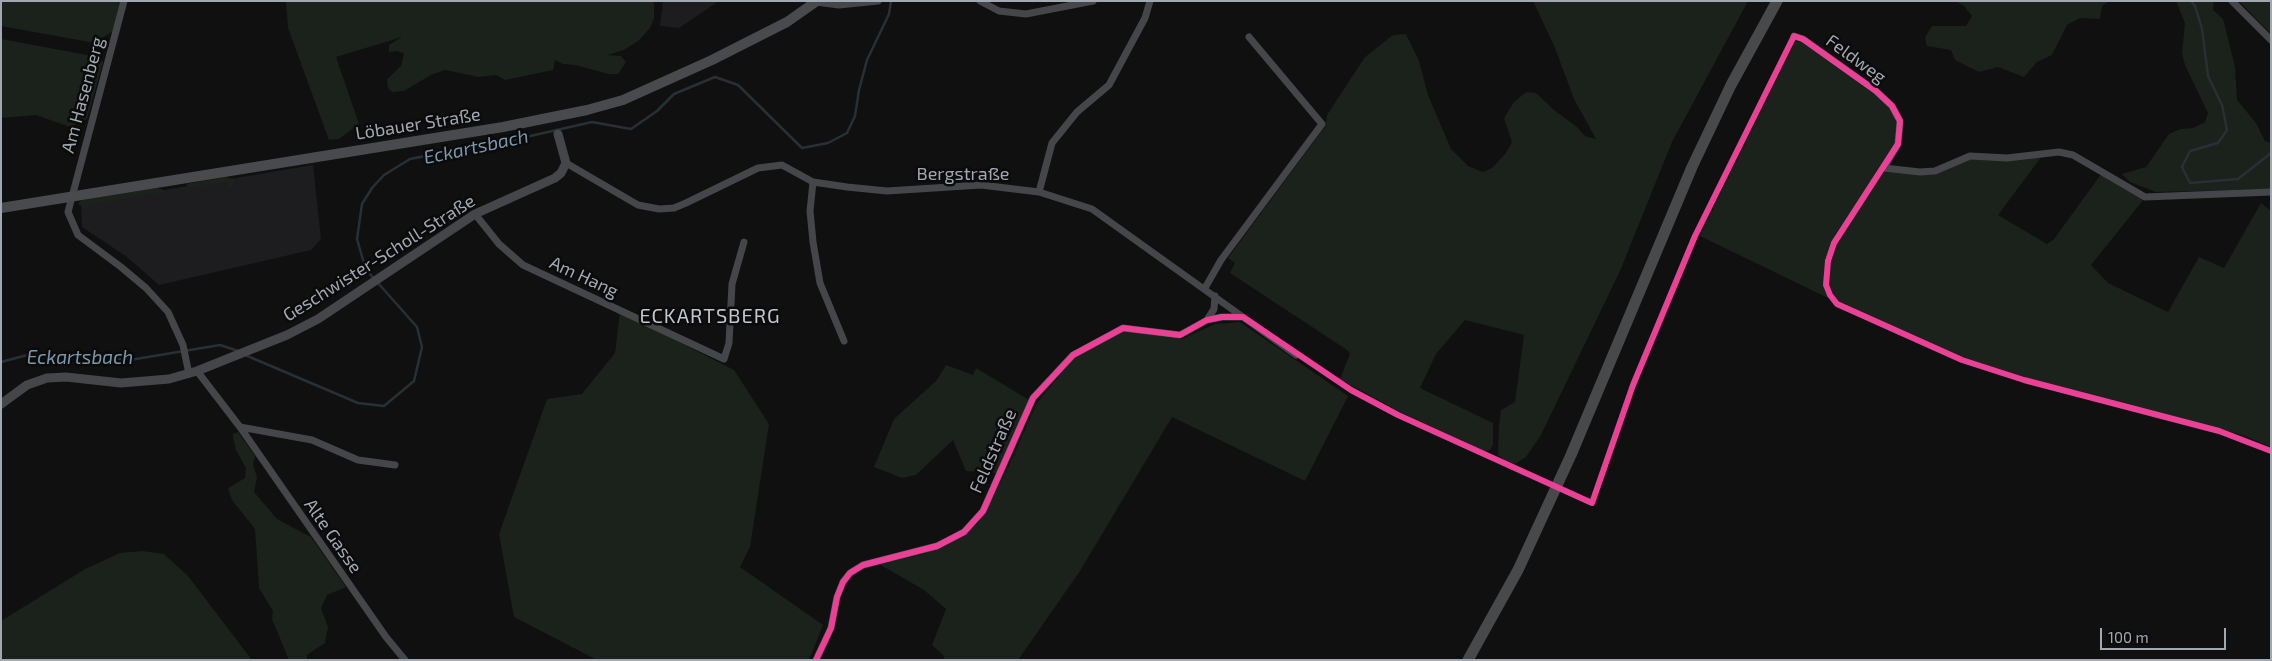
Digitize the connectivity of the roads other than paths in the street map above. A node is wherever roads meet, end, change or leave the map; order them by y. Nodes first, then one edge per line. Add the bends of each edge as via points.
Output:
1 (124, 1) edge
2 (878, 1) edge
3 (980, 1) edge
4 (1093, 1) edge
5 (1150, 1) edge
6 (1777, 1) edge
7 (2232, 1) edge
8 (817, 2) edge
9 (1794, 36) dead end
10 (1249, 37) dead end
11 (2271, 40) edge
12 (558, 134) dead end
13 (566, 163) junction
14 (814, 182) junction
15 (1039, 192) junction
16 (2271, 192) edge
17 (71, 197) junction
18 (1, 208) edge
19 (475, 214) junction
20 (744, 242) dead end
21 (1205, 288) junction
22 (1215, 296) junction
23 (1243, 317) junction
24 (1207, 320) junction
25 (844, 341) dead end
26 (1296, 355) dead end
27 (193, 373) junction
28 (1, 404) edge
29 (240, 427) junction
30 (395, 465) dead end
31 (406, 660) edge
32 (816, 660) edge
33 (1468, 660) edge

1 - 17 street, Am Hasenberg
2 - 8 street via 839,5
3 - 4 street via 999,11 1026,14
5 - 15 street via 1145,18 1109,85 1077,112 1052,143
6 - 33 highway via 1692,167 1571,455 1518,570
7 - 11 street
8 - 17 main road, Löbauer Straße via 768,33 662,84 554,121
9 - 16 street, Feldweg via 1876,91 1892,106 1900,121 1898,144 1884,168 1935,171 1970,156 2007,158 2059,152 2073,155 2146,197
10 - 21 street via 1322,124 1221,260
12 - 13 street
13 - 14 street, Bergstraße via 638,205 649,208 674,208 758,168 782,166
13 - 19 street, Geschwister-Scholl-Straße via 554,178
14 - 15 street, Bergstraße via 886,190 981,185
14 - 25 street via 810,211 819,275
15 - 21 street, Bergstraße via 1092,209
17 - 18 main road, Löbauer Straße
17 - 27 street, Alte Gasse via 68,212 78,235 146,288 168,312
19 - 20 street, Am Hang via 499,244 523,265 724,359 729,343 732,284
19 - 27 street, Geschwister-Scholl-Straße via 306,326
21 - 22 street, Bergstraße
22 - 23 street, Bergstraße
22 - 24 street via 1214,309
23 - 24 street, Feldstraße
23 - 26 street, Bergstraße
24 - 32 street, Feldstraße via 1180,335 1123,328 1073,355 1033,398 983,511 964,532 937,546 863,565 850,573 837,597 832,628
27 - 28 street, Geschwister-Scholl-Straße via 133,383 47,378
27 - 29 street, Alte Gasse
29 - 30 street via 312,440 358,460
29 - 31 street, Alte Gasse via 380,630

